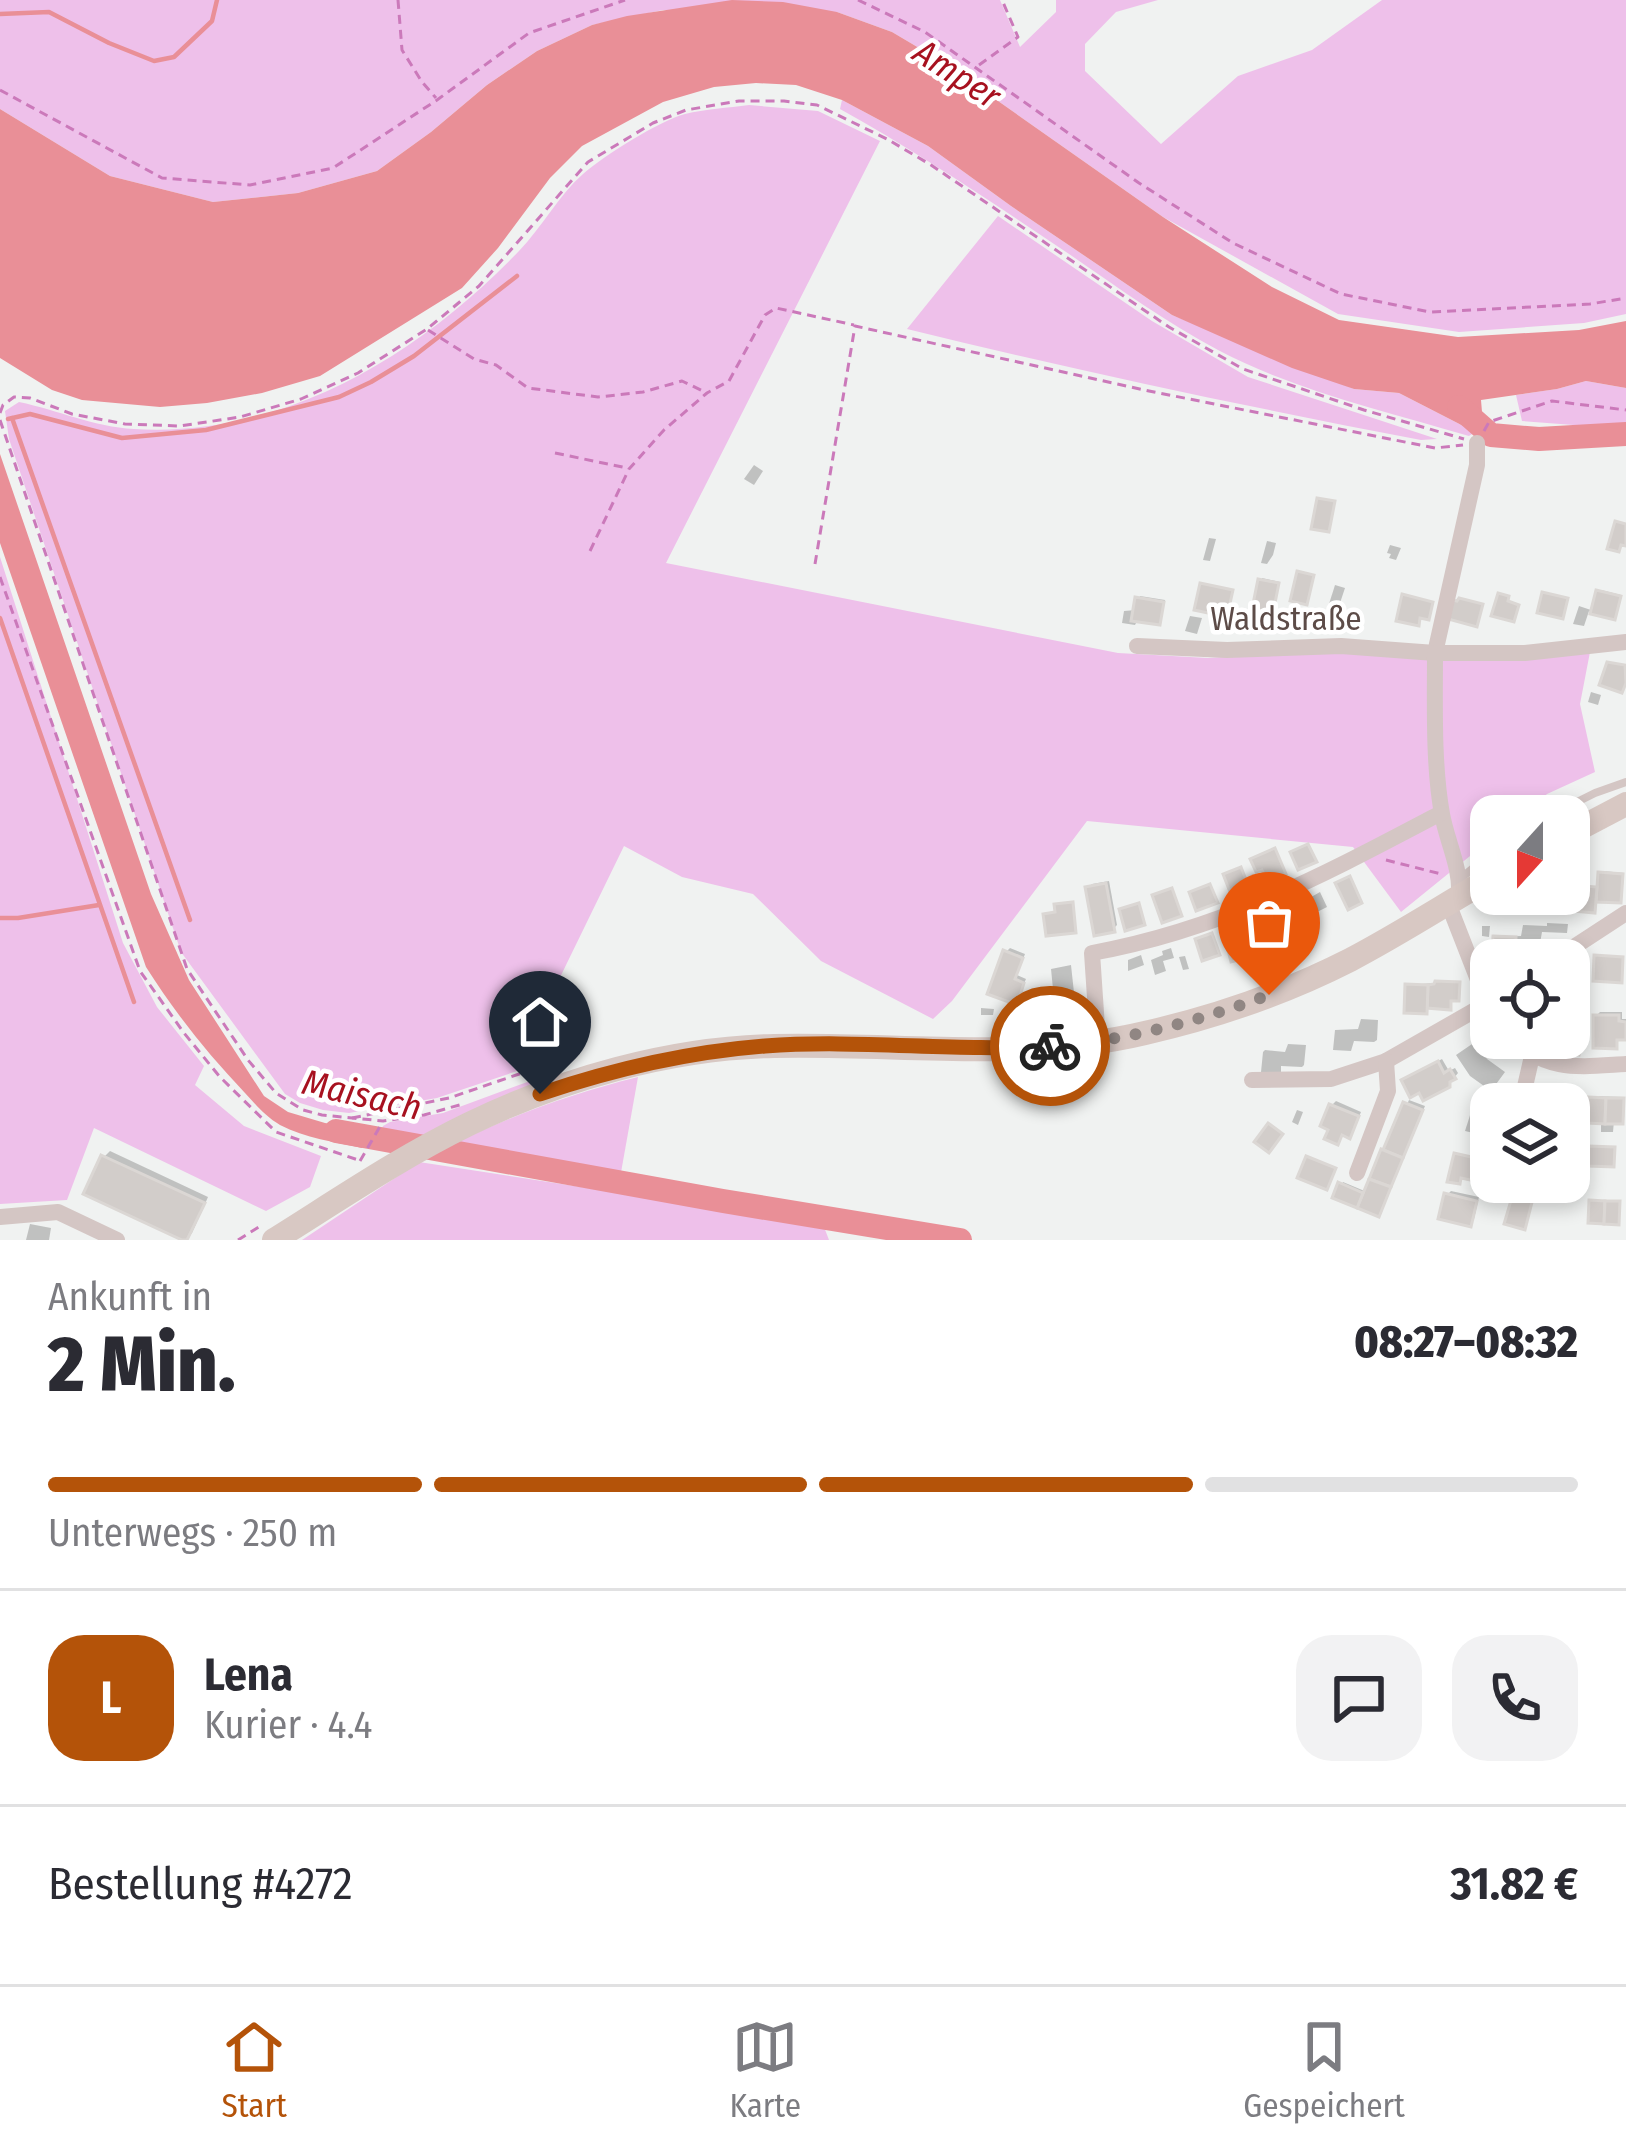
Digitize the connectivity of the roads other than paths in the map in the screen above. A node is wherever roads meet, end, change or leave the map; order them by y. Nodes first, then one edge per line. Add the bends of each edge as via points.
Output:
1 (1477, 443) road end
2 (1626, 642) edge
3 (1137, 646) dead end
4 (1435, 652) junction
5 (1626, 782) edge
6 (1590, 795) edge
7 (1626, 804) edge
8 (1442, 813) junction
9 (1590, 823) edge
10 (1470, 877) edge
11 (1470, 887) edge
12 (1456, 893) junction
13 (1626, 913) edge
14 (1586, 939) edge
15 (1470, 941) edge
16 (1470, 1016) edge
17 (1098, 1042) junction
18 (1541, 1059) edge
19 (1386, 1061) junction
20 (1626, 1064) edge
21 (1252, 1080) dead end
22 (1357, 1173) dead end
23 (0, 1217) edge
24 (117, 1240) edge
25 (274, 1240) edge

1 - 4 street
2 - 4 street, Waldstraße
3 - 4 street, Waldstraße
4 - 8 street
5 - 6 lane
7 - 9 main road
8 - 12 street
8 - 17 street via 1285,894 1093,953
10 - 12 lane
11 - 12 main road
12 - 15 street
12 - 17 main road via 1294,986
13 - 14 street
16 - 19 street
17 - 25 main road via 768,1046 619,1069 475,1110
18 - 20 street via 1566,1067
19 - 21 street via 1331,1079
19 - 22 street via 1388,1091
23 - 24 street via 58,1212

